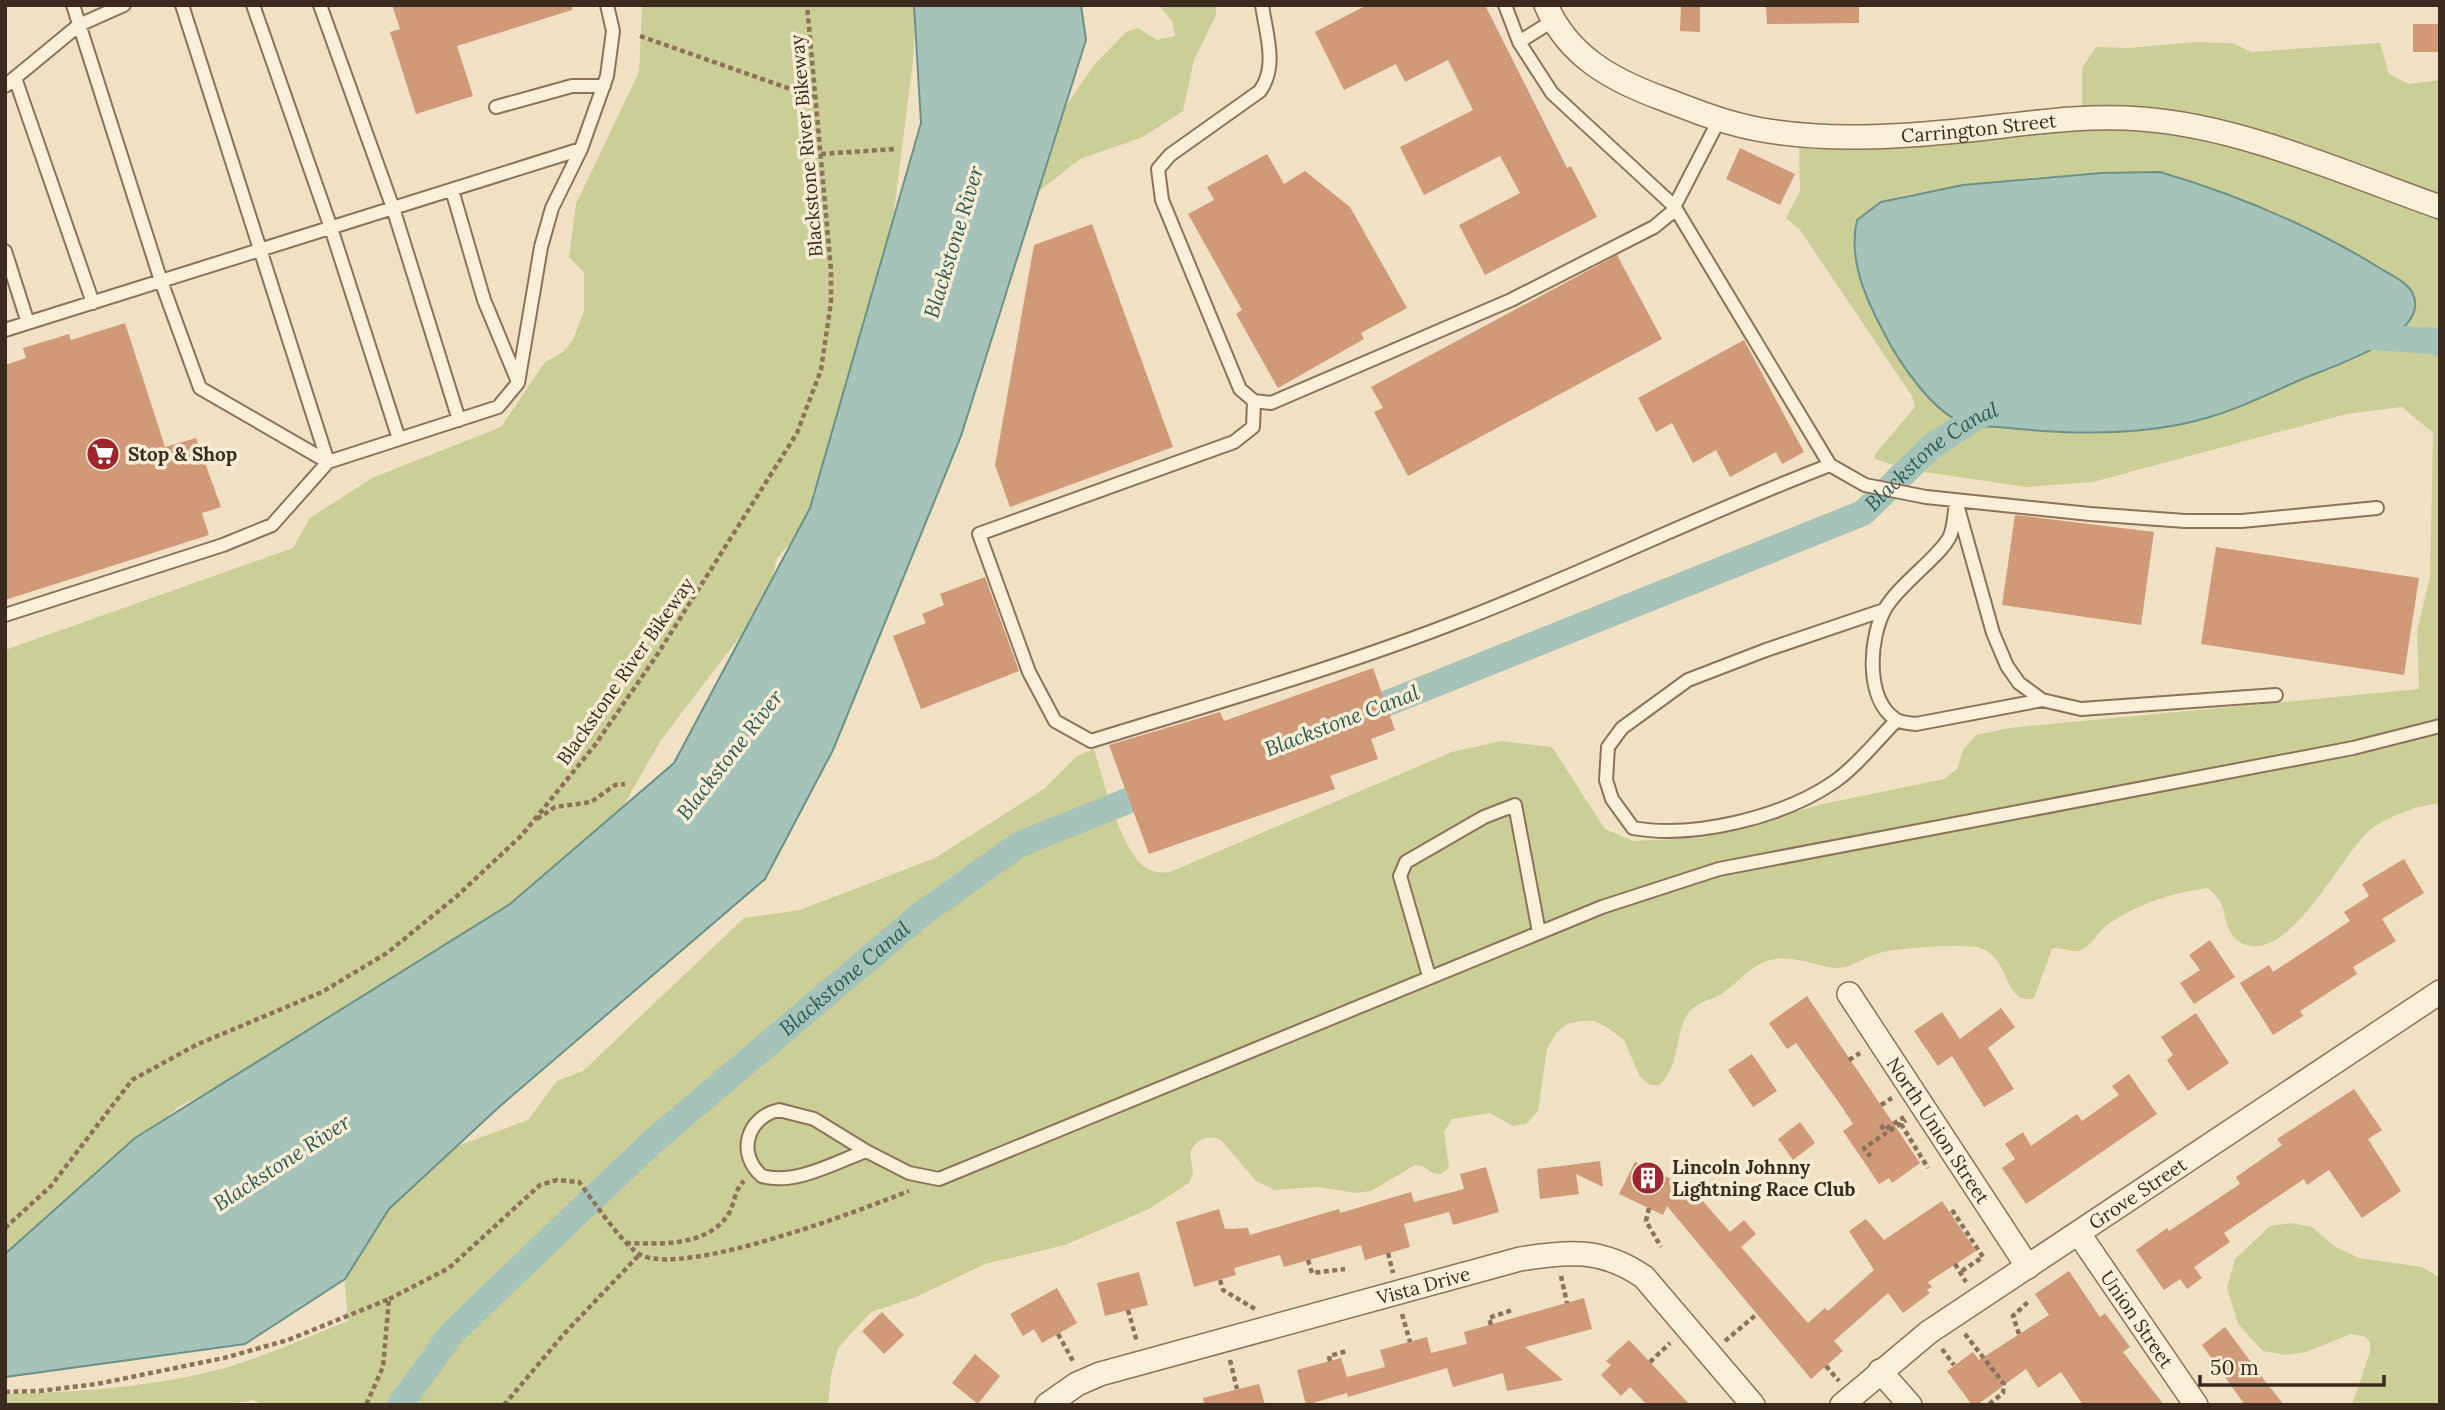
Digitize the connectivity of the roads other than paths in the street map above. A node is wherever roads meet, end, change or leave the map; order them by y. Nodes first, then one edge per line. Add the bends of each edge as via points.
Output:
1 (73, 5) edge
2 (124, 5) edge
3 (182, 5) edge
4 (253, 5) edge
5 (320, 5) edge
6 (607, 5) edge
7 (1262, 5) edge
8 (1505, 5) edge
9 (1550, 13) edge
10 (79, 25) junction
11 (1519, 42) junction
12 (9, 82) edge
13 (604, 86) junction
14 (496, 107) dead end
15 (1719, 120) junction
16 (581, 149) junction
17 (452, 190) junction
18 (1674, 206) junction
19 (2440, 207) edge
20 (393, 208) junction
21 (331, 228) junction
22 (5, 251) edge
23 (258, 251) junction
24 (161, 281) junction
25 (93, 303) junction
26 (28, 323) junction
27 (5, 330) edge
28 (518, 383) junction
29 (1254, 401) junction
30 (459, 420) junction
31 (399, 439) junction
32 (328, 462) junction
33 (1830, 465) junction
34 (1956, 501) junction
35 (2377, 508) dead end
36 (1884, 610) junction
37 (5, 615) edge
38 (2276, 695) dead end
39 (2042, 700) junction
40 (1896, 721) junction
41 (2440, 726) edge
42 (1539, 932) junction
43 (1429, 976) junction
44 (2440, 992) edge
45 (1849, 993) dead end
46 (866, 1151) junction
47 (2080, 1234) junction
48 (2028, 1267) junction
49 (1880, 1371) junction
50 (1047, 1405) edge
51 (1753, 1405) edge
52 (1842, 1405) edge
53 (1910, 1405) edge
54 (2196, 1405) edge

1 - 10 lane
2 - 10 lane
3 - 23 lane
4 - 21 lane
5 - 20 lane
6 - 13 lane via 613,32
7 - 29 lane via 1269,78 1260,91 1170,155 1158,169 1162,200 1240,389
8 - 11 lane
9 - 11 lane
9 - 15 street, Carrington Street via 1571,45 1597,69 1634,89
10 - 12 lane
10 - 24 lane
11 - 18 lane via 1552,93
12 - 25 lane
13 - 14 lane via 572,86
13 - 16 lane
15 - 18 lane
15 - 19 street, Carrington Street via 1836,137 2143,119 2235,137
16 - 17 lane
16 - 28 lane via 552,208 541,247
17 - 20 lane
17 - 28 lane via 484,300
18 - 29 lane via 1654,227 1511,300 1271,402
18 - 33 lane
20 - 21 lane
20 - 30 lane
21 - 23 lane
21 - 31 lane
22 - 26 lane
23 - 24 lane
23 - 32 lane
24 - 25 lane
24 - 32 lane via 201,388
25 - 26 lane
26 - 27 lane
28 - 30 lane via 498,407
29 - 33 lane via 1252,427 1234,442 979,534 1029,672 1055,721 1091,741 1346,663 1461,621
30 - 31 lane
31 - 32 lane
32 - 37 lane via 272,525
33 - 34 lane via 1865,485
34 - 35 lane via 2185,521 2242,521
34 - 36 lane via 1950,537
34 - 39 lane via 1993,633 2007,666 2019,683
36 - 40 lane via 1872,663 1880,703
36 - 40 lane via 1688,680 1622,728 1608,747 1606,780 1612,799 1633,828 1679,832 1703,828 1768,814 1835,781
38 - 39 lane via 2081,709
39 - 40 lane via 1935,722
41 - 42 lane via 2353,748 1718,869 1602,906
42 - 43 lane
42 - 43 lane via 1515,806 1484,817 1406,862 1400,876
43 - 46 lane via 939,1179 909,1173
44 - 47 street, Grove Street
45 - 48 street, North Union Street
46 - 46 lane via 789,1177 769,1178 758,1172 748,1153 748,1135 758,1119 779,1110 814,1119
47 - 48 street, Grove Street
47 - 54 street, Union Street
48 - 49 street, Grove Street
49 - 52 street, Grove Street
49 - 53 street
50 - 51 street, Vista Drive via 1084,1381 1143,1363 1520,1259 1576,1253 1622,1262 1644,1277

